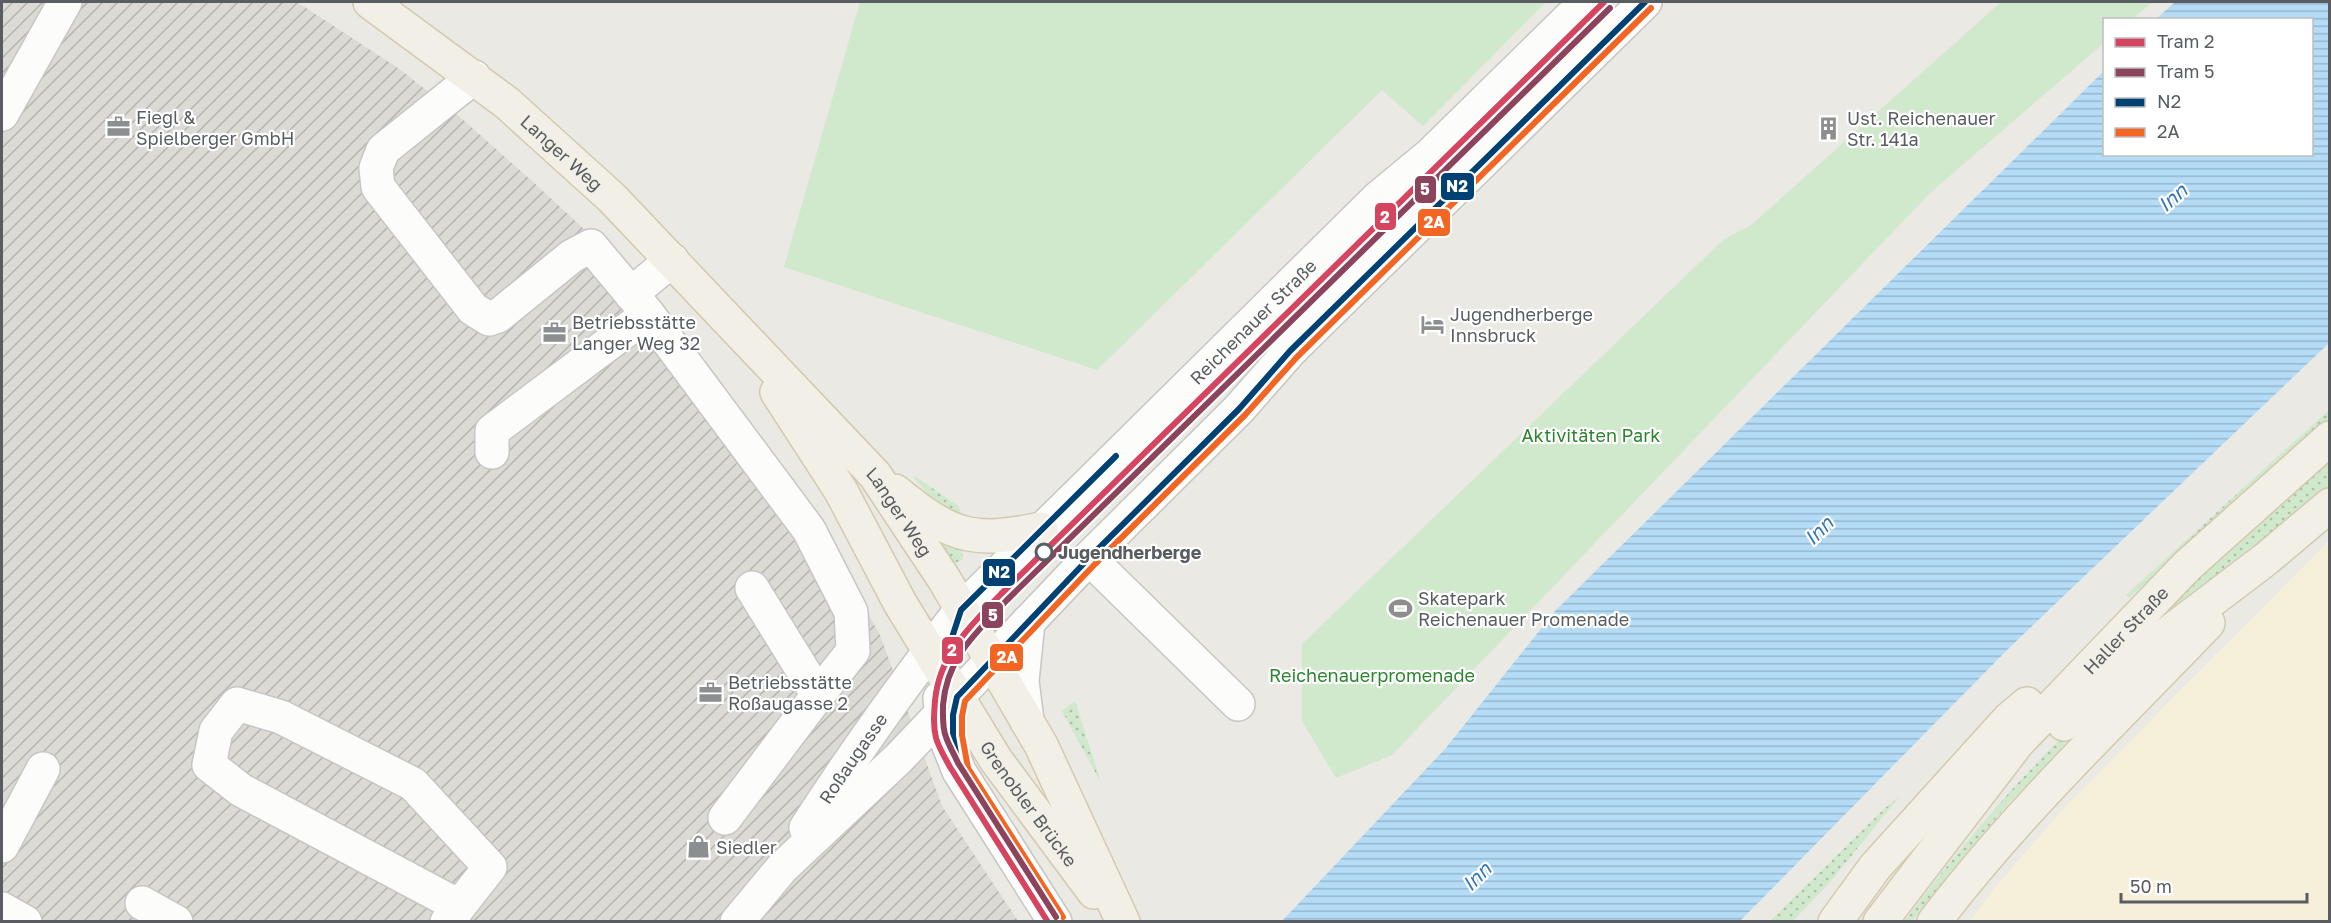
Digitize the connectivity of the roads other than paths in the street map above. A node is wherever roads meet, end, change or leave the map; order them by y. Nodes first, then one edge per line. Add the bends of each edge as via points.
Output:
1 (64, 2) edge
2 (370, 2) edge
3 (1586, 2) edge
4 (1642, 3) edge
5 (474, 77) junction
6 (2, 114) edge
7 (672, 261) junction
8 (640, 304) junction
9 (735, 327) junction
10 (2330, 438) edge
11 (492, 452) dead end
12 (875, 475) junction
13 (2330, 505) edge
14 (1041, 529) junction
15 (1089, 558) junction
16 (2266, 560) junction
17 (2187, 566) junction
18 (752, 588) dead end
19 (962, 610) junction
20 (1028, 622) junction
21 (991, 660) junction
22 (942, 683) junction
23 (818, 695) junction
24 (1238, 704) dead end
25 (1027, 721) junction
26 (43, 769) dead end
27 (725, 818) dead end
28 (1941, 844) junction
29 (2, 846) edge
30 (782, 868) junction
31 (142, 903) dead end
32 (2, 909) edge
33 (453, 914) edge
34 (25, 921) edge
35 (176, 921) edge
36 (737, 921) edge
37 (1055, 921) edge
38 (1116, 921) edge
39 (1123, 921) edge
40 (1836, 921) edge
41 (1880, 921) edge
42 (1934, 921) edge

1 - 6 street
2 - 5 main road, Langer Weg
3 - 14 street, Reichenauer Straße via 1430,155 1378,198
4 - 15 street via 1290,351 1239,409
5 - 7 main road, Langer Weg via 612,198
5 - 8 street via 383,150 376,168 378,187 473,309 489,319 591,246
7 - 8 street
7 - 9 main road, Langer Weg
8 - 11 street via 492,431
8 - 23 street via 808,530 851,612 853,651
9 - 12 main road, Langer Weg
9 - 22 main road, Langer Weg via 841,491
10 - 17 main road, Haller Straße
12 - 14 main road via 922,513 969,536 998,537
12 - 19 main road, Langer Weg
13 - 16 main road, Haller Straße
14 - 19 street, Reichenauer Straße
15 - 20 street
15 - 24 street
16 - 28 main road, Haller Straße via 2154,644 2108,684
16 - 42 main road, Haller Straße via 2033,803
17 - 28 main road, Haller Straße via 2018,742
17 - 40 main road via 2112,626 2009,719 1875,867
18 - 23 street
19 - 21 main road, Langer Weg
19 - 22 street, Reichenauer Straße
20 - 21 street
20 - 25 street via 1022,681
21 - 22 street
21 - 25 main road, Grenobler Brücke
22 - 30 street, Roßaugasse via 832,788
22 - 30 street, Roßaugasse via 899,758
22 - 37 street via 952,715 959,771
22 - 38 main road, Grenobler Brücke
23 - 27 street
25 - 39 main road, Grenobler Brücke
26 - 29 street
28 - 41 main road, Haller Straße
30 - 36 street, Roßaugasse
31 - 35 street
32 - 34 street
33 - 33 street via 490,867 413,784 281,717 237,704 216,731 209,765 241,790

